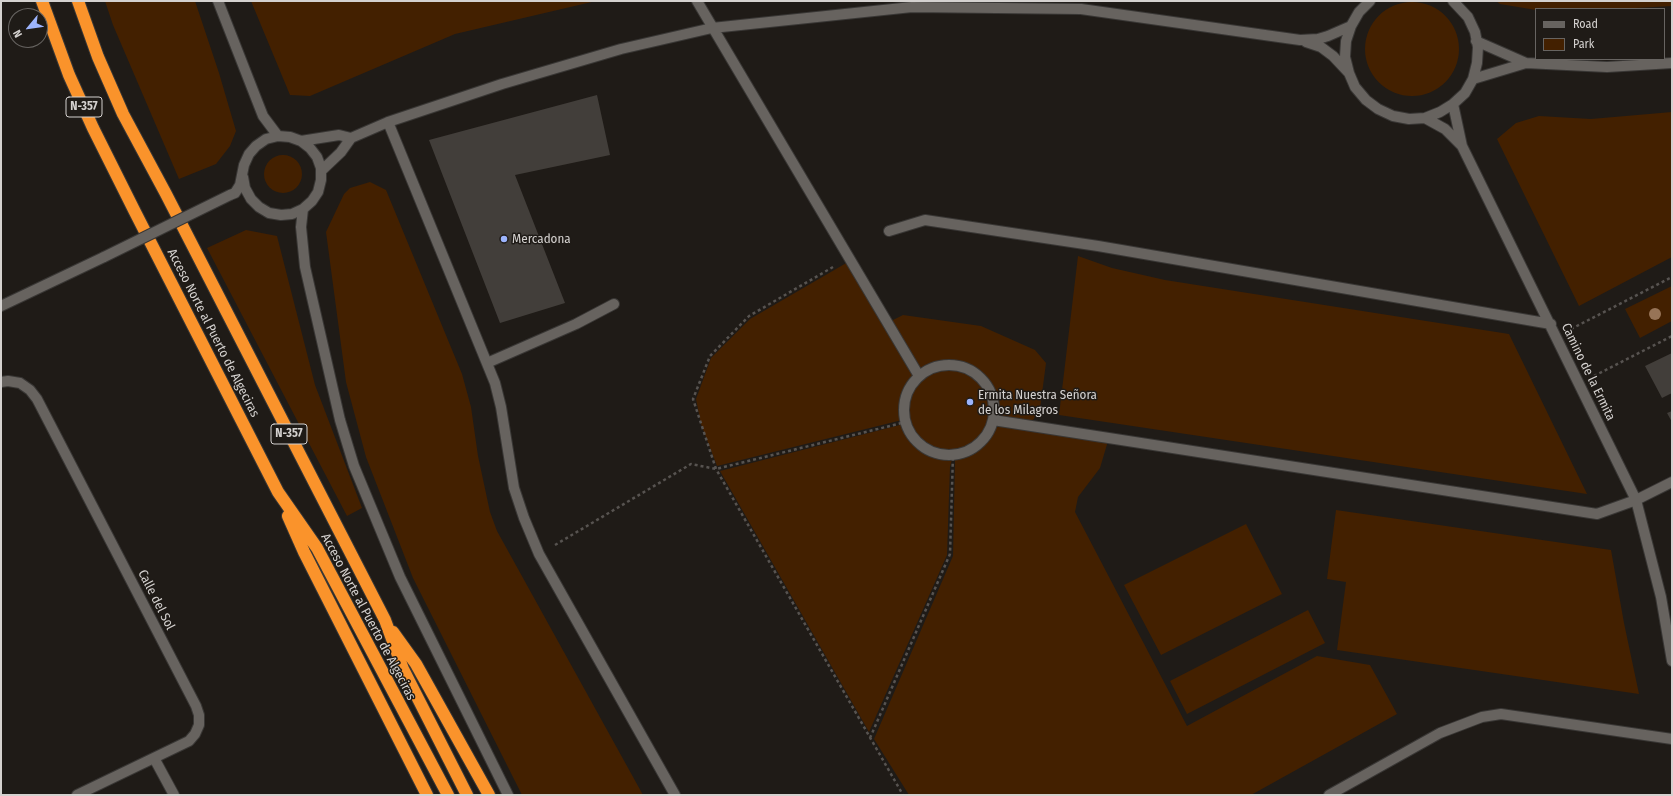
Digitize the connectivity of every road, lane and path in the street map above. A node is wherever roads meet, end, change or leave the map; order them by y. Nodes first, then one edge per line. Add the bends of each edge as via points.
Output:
1 (42, 1) edge
2 (78, 1) edge
3 (218, 1) edge
4 (697, 1) edge
5 (1370, 1) edge
6 (1453, 1) edge
7 (1351, 26) junction
8 (712, 28) junction
9 (1300, 40) junction
10 (1476, 41) junction
11 (1526, 63) junction
12 (1672, 63) edge
13 (1349, 73) junction
14 (1473, 79) junction
15 (1453, 104) junction
16 (1425, 118) junction
17 (388, 122) junction
18 (278, 136) junction
19 (351, 138) junction
20 (301, 141) junction
21 (1462, 146) junction
22 (321, 171) junction
23 (243, 177) junction
24 (233, 194) junction
25 (250, 199) junction
26 (303, 209) junction
27 (889, 232) dead end
28 (849, 257) junction
29 (1672, 277) edge
30 (614, 304) dead end
31 (1, 306) edge
32 (1551, 324) junction
33 (1556, 336) junction
34 (1672, 336) edge
35 (487, 363) junction
36 (920, 376) junction
37 (1, 382) edge
38 (1579, 384) junction
39 (993, 420) junction
40 (906, 422) junction
41 (953, 455) junction
42 (716, 469) junction
43 (1672, 482) edge
44 (278, 492) junction
45 (1636, 500) junction
46 (539, 554) junction
47 (384, 620) junction
48 (1672, 661) edge
49 (870, 738) junction
50 (1672, 739) edge
51 (154, 758) junction
52 (77, 795) edge
53 (174, 795) edge
54 (427, 795) edge
55 (448, 795) edge
56 (467, 795) edge
57 (489, 795) edge
58 (508, 795) edge
59 (675, 795) edge
60 (903, 795) edge
61 (1329, 795) edge

1 - 44 highway, Acceso Norte al Puerto de Algeciras / N-357 via 96,135
2 - 47 highway, Acceso Norte al Puerto de Algeciras / N-357 via 98,57 123,114
3 - 18 street via 263,116
4 - 8 street
5 - 7 street via 1359,12
6 - 10 street via 1468,17
7 - 9 street via 1318,39
7 - 13 street via 1346,41 1345,57
8 - 9 street via 912,7 1081,9
8 - 17 street via 614,51 502,84
8 - 28 street
9 - 13 street via 1322,47
10 - 11 street
10 - 14 street via 1477,64
11 - 12 street via 1607,67
11 - 14 street
13 - 16 street via 1355,87 1378,109 1393,116
14 - 15 street
15 - 16 street
15 - 21 street, Camino de la Ermita
16 - 21 street via 1445,128
17 - 19 street
17 - 35 street
18 - 20 street
18 - 23 street via 266,139 249,154 244,165
19 - 20 street via 339,135
19 - 22 street via 341,152
20 - 22 street via 317,157
21 - 32 street, Camino de la Ermita
22 - 26 street via 322,180 318,192 312,202
23 - 24 street
23 - 25 street
24 - 25 street
24 - 31 street, bridge
25 - 26 street via 269,213 292,214
26 - 58 street via 301,227 305,267 340,420 354,466 400,577
27 - 32 street via 925,220 1098,246
28 - 36 street
28 - 42 path via 749,316 710,356 693,399
29 - 33 path
30 - 35 street via 576,324
32 - 33 street, Camino de la Ermita
33 - 38 street, Camino de la Ermita
34 - 38 path
35 - 46 street via 501,407 514,488
36 - 39 street via 945,365 960,366 973,371 991,392
36 - 40 street via 906,397
37 - 51 street, Calle del Sol via 20,383 37,399 196,706 198,725 195,734 181,747
38 - 45 street, Camino de la Ermita
39 - 41 street via 988,434 979,444 966,452
39 - 45 street via 1597,514
40 - 41 street via 912,436 923,447 937,454
40 - 42 path
41 - 49 path via 950,554
42 - 46 path via 691,464
42 - 49 path
43 - 45 street
44 - 54 highway via 304,552
44 - 55 highway, Acceso Norte al Puerto de Algeciras / N-357 via 317,548
45 - 48 street, Camino de la Ermita via 1661,597
46 - 59 street
47 - 56 highway, Acceso Norte al Puerto de Algeciras / N-357 via 403,670
47 - 57 highway via 416,664
49 - 60 path
50 - 61 street via 1500,714 1440,733
51 - 52 street, Calle del Sol
51 - 53 street

